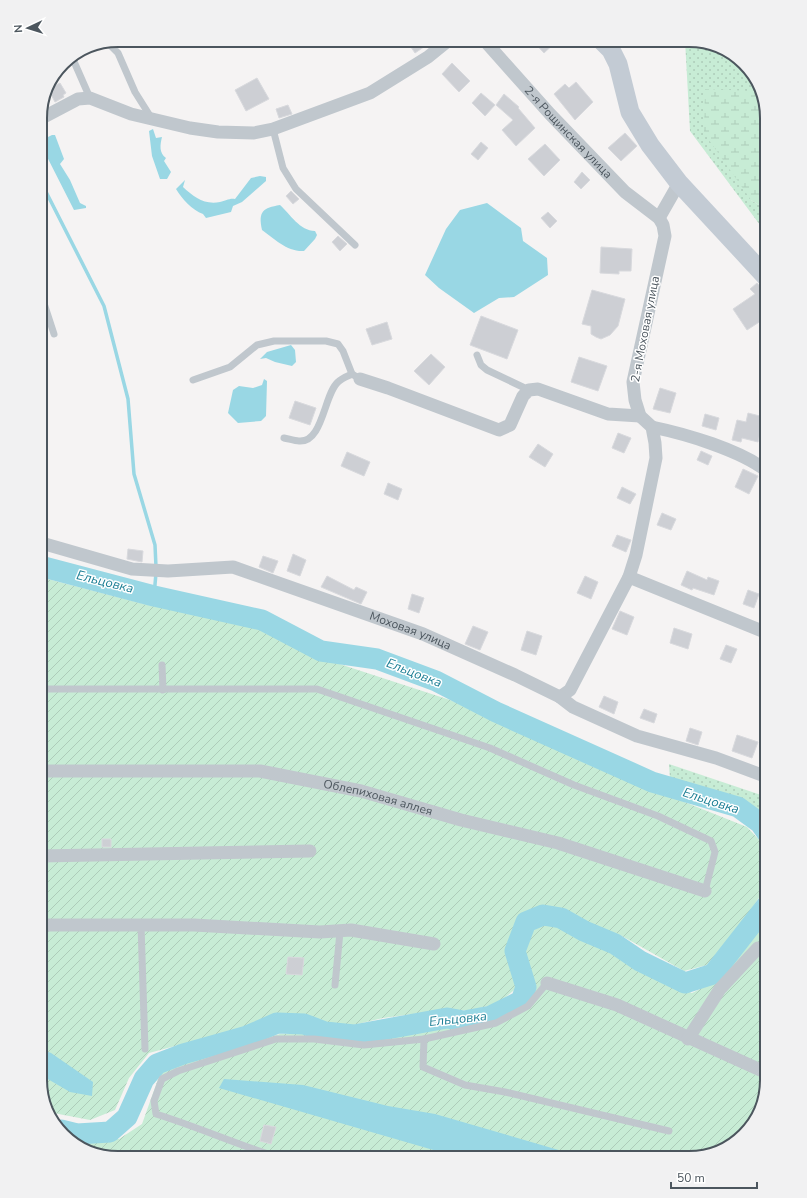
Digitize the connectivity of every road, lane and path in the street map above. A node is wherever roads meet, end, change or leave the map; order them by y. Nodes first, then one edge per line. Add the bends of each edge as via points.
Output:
1 (440, 47) edge
2 (490, 47) edge
3 (608, 47) edge
4 (113, 48) edge
5 (75, 62) edge
6 (90, 98) junction
7 (47, 115) edge
8 (152, 119) junction
9 (273, 129) junction
10 (679, 183) junction
11 (659, 218) junction
12 (355, 245) dead end
13 (760, 270) edge
14 (47, 312) edge
15 (54, 334) dead end
16 (477, 355) dead end
17 (356, 376) junction
18 (193, 380) dead end
19 (529, 390) junction
20 (640, 416) junction
21 (652, 427) junction
22 (284, 438) dead end
23 (760, 466) edge
24 (47, 545) edge
25 (629, 577) junction
26 (760, 630) edge
27 (162, 664) dead end
28 (47, 689) edge
29 (164, 690) junction
30 (560, 697) junction
31 (47, 770) edge
32 (760, 774) edge
33 (310, 851) dead end
34 (47, 856) edge
35 (705, 891) joint
36 (47, 925) edge
37 (141, 925) junction
38 (340, 932) junction
39 (434, 944) dead end
40 (760, 949) edge
41 (547, 983) joint
42 (335, 985) dead end
43 (424, 1039) junction
44 (688, 1039) junction
45 (145, 1049) dead end
46 (760, 1070) edge
47 (669, 1131) dead end
48 (258, 1151) edge

1 - 9 street via 370,93
2 - 11 street, 2-я Рощинская улица via 625,192
3 - 10 street via 618,64 630,112 650,145
4 - 8 lane via 118,53 135,92
5 - 6 lane
6 - 7 street via 78,99
6 - 8 street
8 - 9 street via 218,132 254,133
9 - 12 lane via 283,168 296,189
10 - 11 street
10 - 13 street
11 - 20 street, 2-я Моховая улица via 666,236 633,382
14 - 15 lane
16 - 19 lane via 481,365 487,370
17 - 18 lane via 338,344 326,341 274,341 257,345 230,367
17 - 19 street via 499,430 510,425 523,396
17 - 22 lane via 338,382 330,393 315,433 308,440 300,442
19 - 20 street via 538,389 608,414
20 - 21 street
21 - 23 street via 680,433 754,461
21 - 25 street via 656,458
24 - 30 street, Моховая улица via 132,569 168,571 233,567 423,634
25 - 26 street
25 - 30 street via 570,690
27 - 29 lane
28 - 29 lane
29 - 35 lane via 317,689 490,748 574,785 658,816 711,841 715,852
30 - 32 street, Моховая улица via 573,707 637,736 716,758
31 - 35 street, Облепиховая аллея via 260,771 361,791 461,820 558,843
33 - 34 street
36 - 37 street
37 - 38 street via 247,926
37 - 45 lane
38 - 39 street via 351,930
38 - 42 lane
40 - 44 street via 758,948 720,989
41 - 43 lane via 528,1006 496,1023
41 - 44 street via 617,1005
43 - 47 lane via 423,1067 465,1085
43 - 48 lane via 364,1046 314,1039 276,1039 162,1078 154,1101 156,1114 202,1128
44 - 46 street

